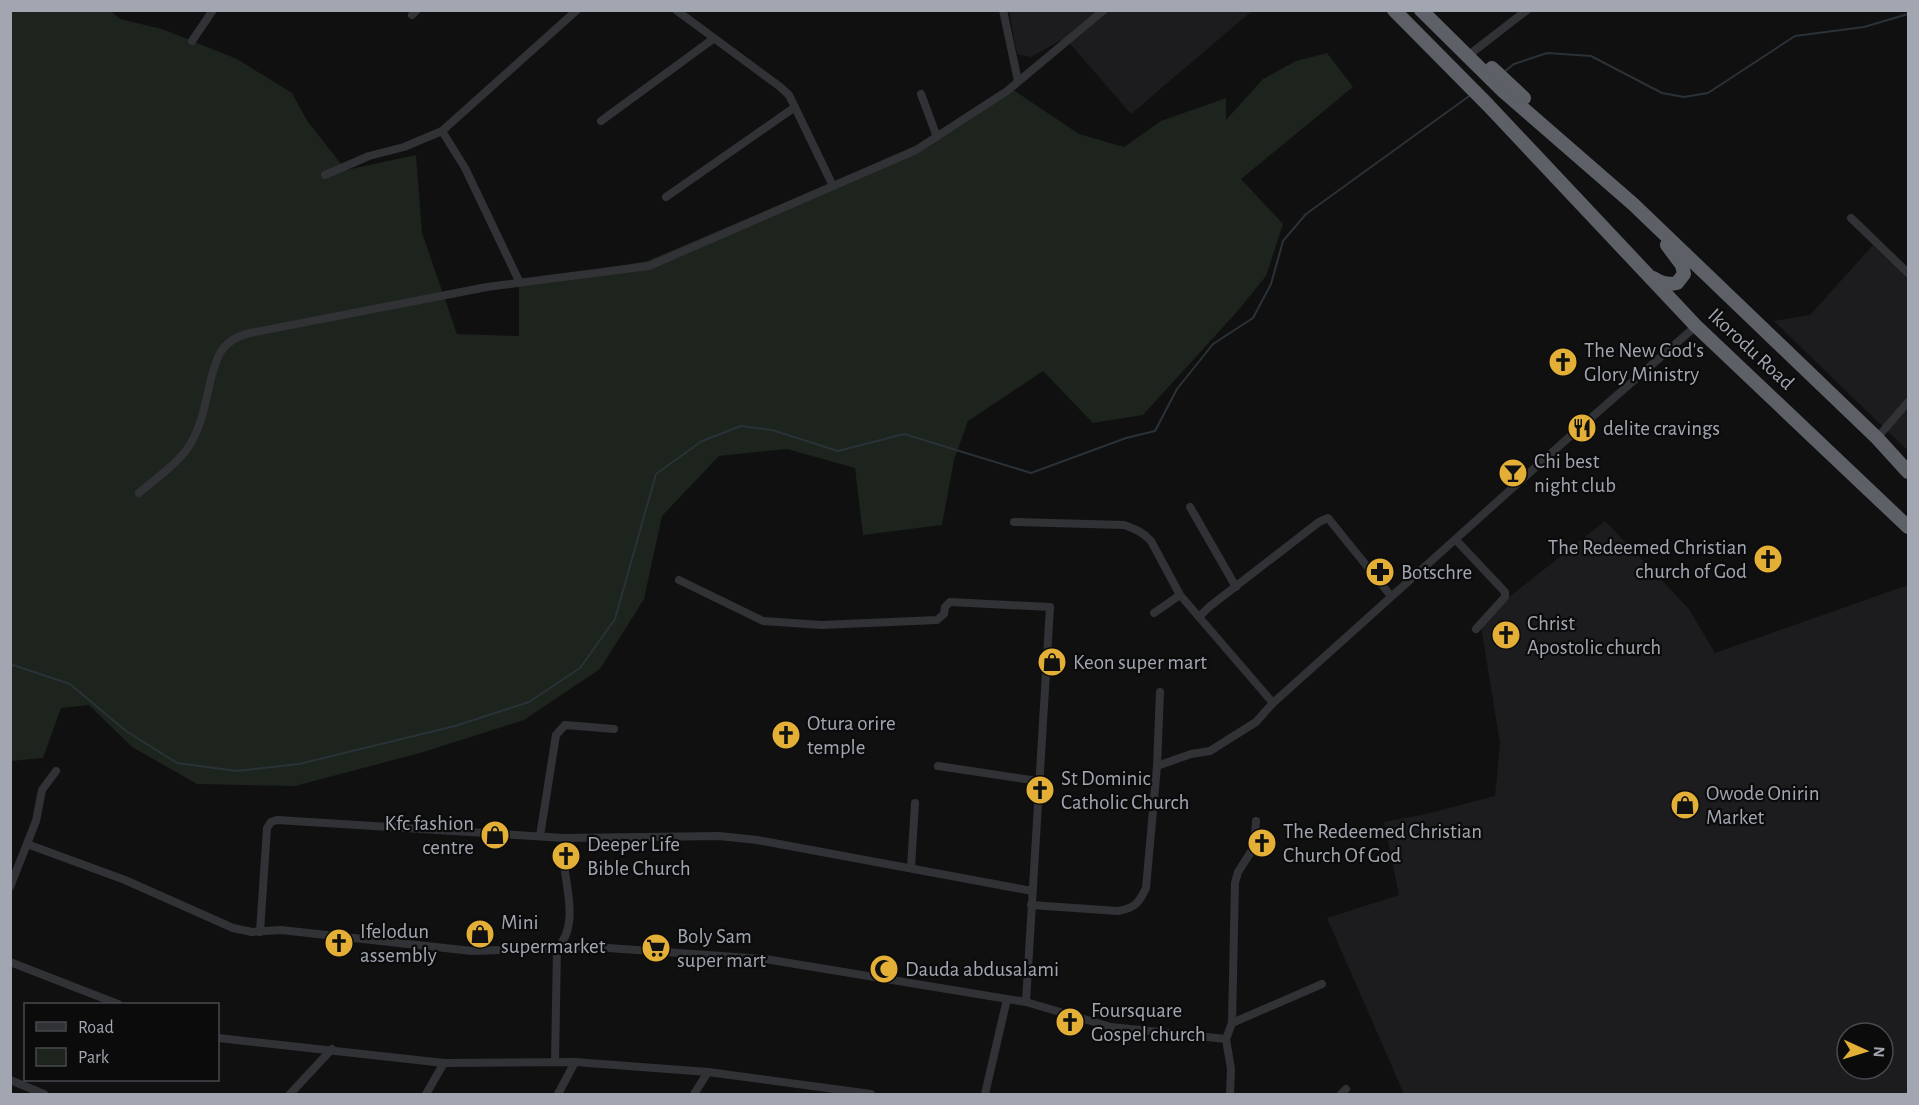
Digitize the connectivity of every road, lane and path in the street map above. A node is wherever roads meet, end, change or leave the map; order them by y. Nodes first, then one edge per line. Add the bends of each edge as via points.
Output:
1 (213, 10) edge
2 (577, 10) edge
3 (676, 10) edge
4 (1003, 10) edge
5 (1104, 10) edge
6 (1385, 10) edge
7 (1395, 10) edge
8 (1421, 10) edge
9 (1431, 10) edge
10 (1527, 10) edge
11 (713, 39) junction
12 (192, 41) dead end
13 (1474, 51) junction
14 (1481, 64) junction
15 (1018, 81) junction
16 (1460, 82) junction
17 (921, 94) dead end
18 (795, 107) junction
19 (601, 122) dead end
20 (442, 131) junction
21 (937, 137) junction
22 (325, 175) dead end
23 (833, 186) junction
24 (666, 197) dead end
25 (1633, 204) junction
26 (1851, 218) dead end
27 (1908, 273) edge
28 (1648, 275) junction
29 (520, 283) junction
30 (1696, 327) junction
31 (1908, 402) edge
32 (1877, 438) junction
33 (1908, 472) edge
34 (139, 493) dead end
35 (1190, 507) dead end
36 (1014, 522) dead end
37 (1908, 527) edge
38 (1456, 540) junction
39 (679, 580) dead end
40 (1236, 587) junction
41 (1180, 595) junction
42 (1391, 596) junction
43 (1154, 613) dead end
44 (1199, 617) junction
45 (1476, 628) dead end
46 (1160, 692) dead end
47 (1273, 703) junction
48 (614, 729) dead end
49 (938, 766) dead end
50 (1157, 766) junction
51 (56, 771) dead end
52 (1038, 781) junction
53 (915, 803) dead end
54 (1256, 821) dead end
55 (540, 836) junction
56 (564, 838) junction
57 (27, 844) junction
58 (911, 867) junction
59 (10, 886) edge
60 (1032, 891) junction
61 (1031, 905) junction
62 (260, 932) junction
63 (557, 948) junction
64 (10, 962) edge
65 (1322, 984) dead end
66 (1007, 999) junction
67 (1026, 1002) junction
68 (113, 1003) edge
69 (1232, 1023) junction
70 (219, 1038) edge
71 (1226, 1039) junction
72 (332, 1049) junction
73 (555, 1062) junction
74 (575, 1062) junction
75 (444, 1063) junction
76 (708, 1072) junction
77 (10, 1080) edge
78 (832, 1092) edge
79 (846, 1092) edge
80 (44, 1095) edge
81 (290, 1095) edge
82 (426, 1095) edge
83 (558, 1095) edge
84 (694, 1095) edge
85 (871, 1095) edge
86 (985, 1095) edge
87 (1230, 1095) edge

1 - 12 street
2 - 20 street
3 - 11 street
4 - 15 street
5 - 15 street
6 - 16 highway, Ikorodu Road
7 - 16 highway, Ikorodu Road
8 - 14 highway, Ikorodu Road
9 - 13 highway, Ikorodu Road
10 - 13 street
11 - 18 street via 779,86
11 - 19 street
13 - 14 highway, Ikorodu Road
14 - 25 highway, Ikorodu Road
15 - 21 street
16 - 28 highway, Ikorodu Road
17 - 21 street
18 - 23 street
18 - 24 street
20 - 22 street
20 - 29 street via 465,168
21 - 23 street
23 - 29 street via 649,266
25 - 28 highway via 1672,251 1684,274 1672,284
25 - 32 highway, Ikorodu Road
26 - 27 street
28 - 30 highway, Ikorodu Road
29 - 34 street via 236,337 220,352 204,414 191,442
30 - 37 highway, Ikorodu Road
30 - 38 street
31 - 32 street
32 - 33 highway, Ikorodu Road
35 - 40 street
36 - 41 street via 1124,525 1137,530 1151,541
38 - 42 street
38 - 45 street via 1505,592 1505,597
39 - 52 street via 763,621 798,624 937,620 950,602 1050,607
40 - 42 street via 1328,518
40 - 44 street
41 - 43 street
41 - 44 street
42 - 47 street
44 - 47 street
46 - 50 street
47 - 50 street via 1256,722 1210,751
48 - 55 street via 566,725 556,735
49 - 52 street
50 - 61 street via 1146,888 1138,903 1118,911
51 - 57 street via 42,790
52 - 60 street
53 - 58 street
54 - 69 street via 1254,847 1235,883
55 - 56 street
55 - 62 street via 271,822 267,828
56 - 58 street via 757,840
56 - 63 street via 570,908 565,935
57 - 59 street
57 - 62 street via 125,880 233,928
58 - 60 street
60 - 61 street
61 - 67 street
62 - 63 street via 281,930 472,951
63 - 66 street via 765,959
63 - 73 street
64 - 68 street
65 - 69 street
66 - 67 street
66 - 86 street
67 - 71 street via 1111,1027
69 - 71 street
70 - 72 street
71 - 87 street
72 - 75 street
72 - 81 street
73 - 74 street
73 - 75 street
74 - 76 street
74 - 83 street
75 - 82 street
76 - 78 street
76 - 84 street
77 - 80 street
78 - 79 street
79 - 85 street

